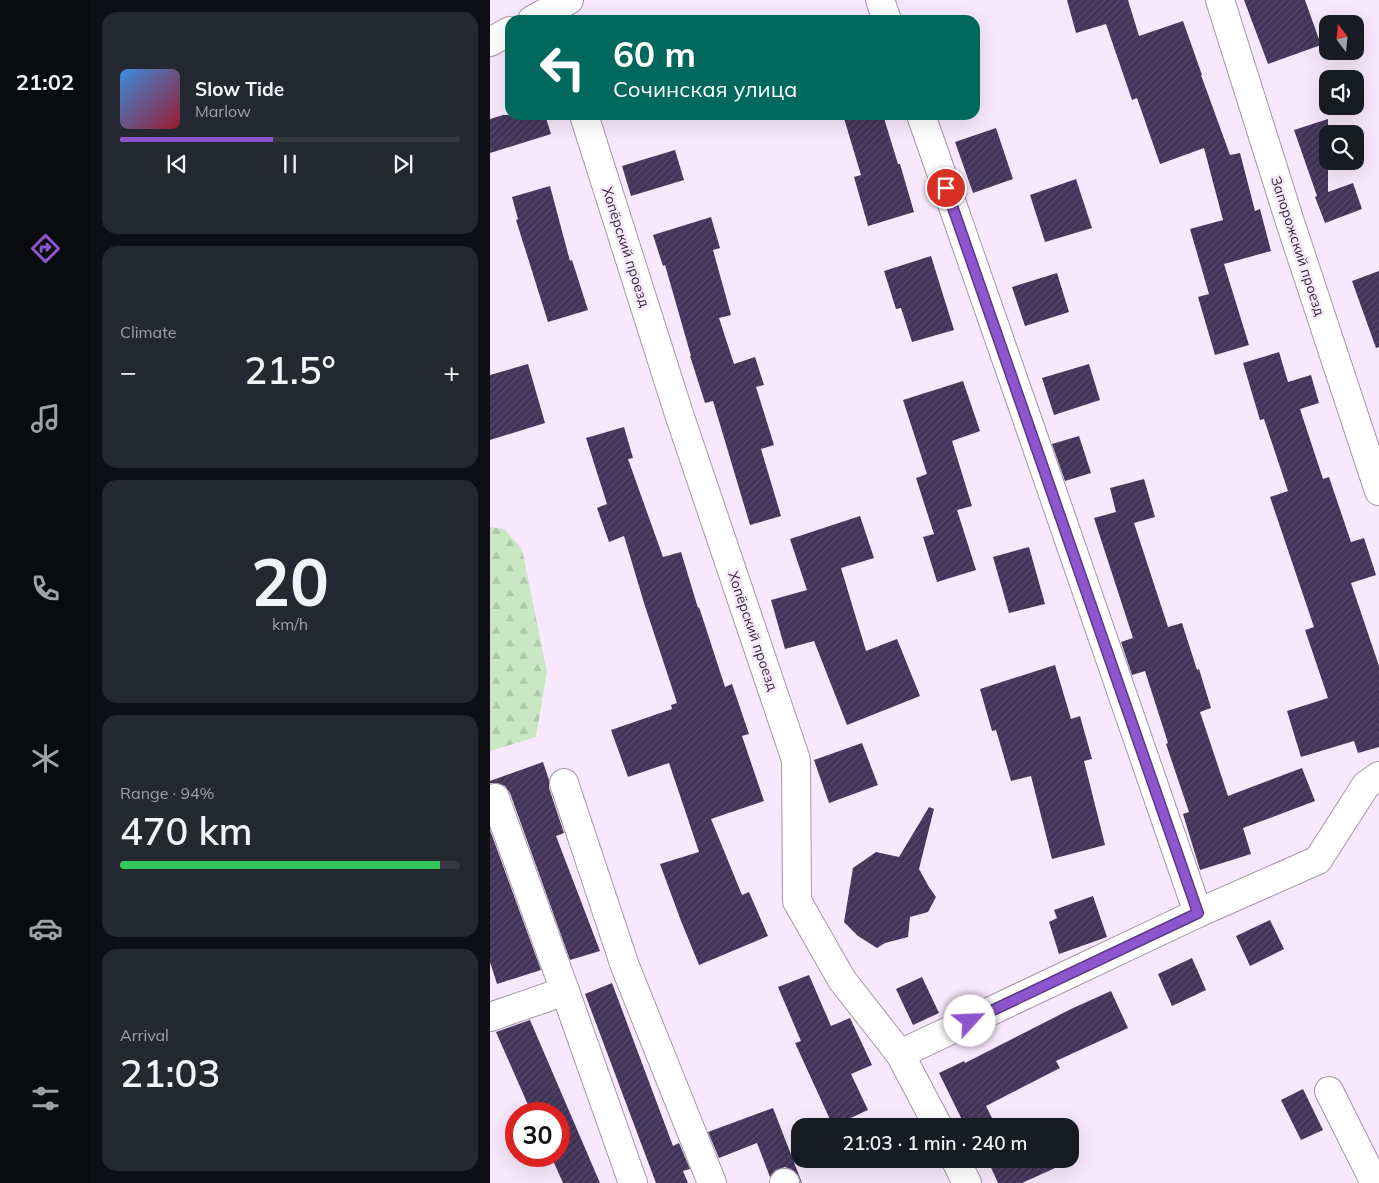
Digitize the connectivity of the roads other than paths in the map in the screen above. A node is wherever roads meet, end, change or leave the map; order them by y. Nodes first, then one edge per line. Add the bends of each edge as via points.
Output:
1 (880, 0) edge
2 (1220, 0) edge
3 (885, 15) edge
4 (505, 34) edge
5 (490, 42) edge
6 (586, 120) edge
7 (923, 120) edge
8 (1379, 491) edge
9 (1379, 776) edge
10 (564, 783) dead end
11 (495, 798) dead end
12 (1198, 913) junction
13 (565, 991) junction
14 (490, 1017) edge
15 (900, 1054) junction
16 (1329, 1090) dead end
17 (934, 1118) edge
18 (960, 1168) edge
19 (633, 1183) edge
20 (712, 1183) edge
21 (967, 1183) edge
22 (1375, 1183) edge

1 - 3 street
2 - 8 street, Запорожский проезд
4 - 5 street
6 - 15 street, Хопёрский проезд via 679,414 796,760 797,901 842,980
7 - 12 street
9 - 12 street via 1366,785 1318,860
10 - 20 street via 625,966
11 - 13 street
12 - 15 street
13 - 14 street
13 - 19 street
15 - 17 street, Хопёрский проезд
16 - 22 street
18 - 21 street

